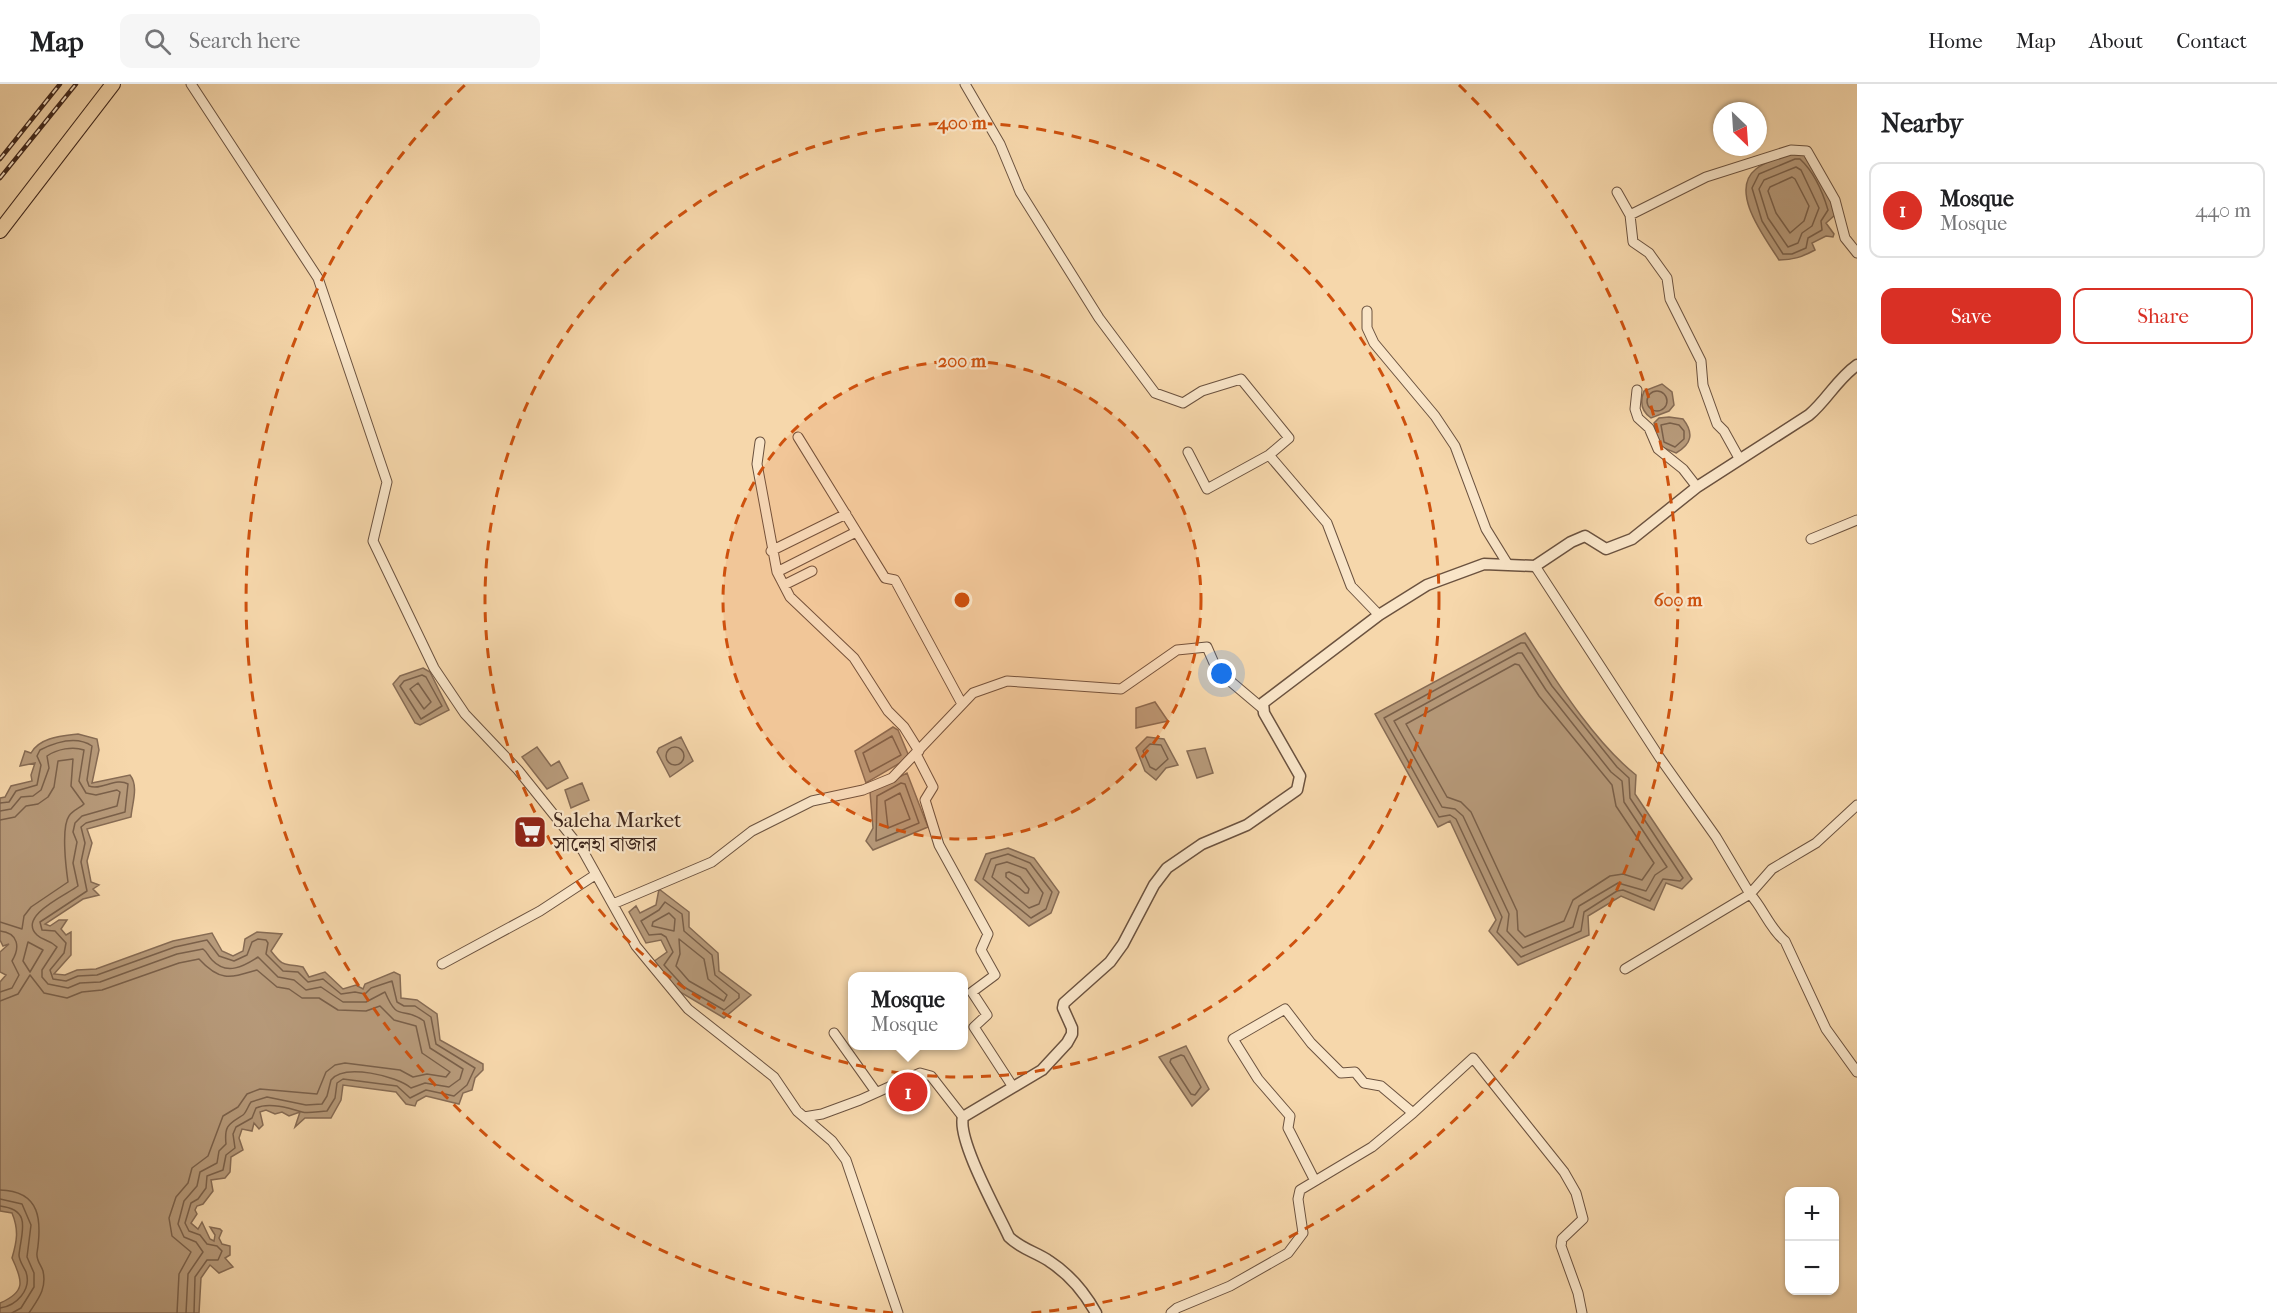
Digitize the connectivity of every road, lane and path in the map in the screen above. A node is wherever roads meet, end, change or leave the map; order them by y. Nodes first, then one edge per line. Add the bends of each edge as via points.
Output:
1 (114, 84) edge
2 (191, 84) edge
3 (965, 84) edge
4 (1617, 192) dead end
5 (1630, 215) junction
6 (0, 231) edge
7 (1857, 253) edge
8 (1367, 311) dead end
9 (1857, 365) edge
10 (1637, 390) dead end
11 (798, 437) dead end
12 (760, 442) dead end
13 (1188, 452) dead end
14 (1269, 455) junction
15 (1739, 458) junction
16 (1697, 487) junction
17 (846, 514) junction
18 (1857, 520) edge
19 (856, 532) junction
20 (1812, 539) dead end
21 (771, 551) junction
22 (1507, 563) junction
23 (1535, 566) junction
24 (812, 571) dead end
25 (777, 572) junction
26 (784, 585) junction
27 (1379, 615) junction
28 (962, 704) junction
29 (1262, 708) junction
30 (917, 752) junction
31 (1857, 805) edge
32 (595, 875) junction
33 (1750, 894) junction
34 (613, 904) junction
35 (442, 964) dead end
36 (1625, 969) dead end
37 (834, 1033) dead end
38 (1857, 1072) edge
39 (1013, 1087) junction
40 (876, 1092) junction
41 (1413, 1113) junction
42 (804, 1117) junction
43 (963, 1117) junction
44 (1314, 1179) junction
45 (898, 1313) edge
46 (1096, 1313) edge
47 (1171, 1313) edge
48 (1582, 1313) edge

1 - 6 main road
2 - 32 street via 318,278 387,482 373,540 434,668 465,714 518,770 583,852
3 - 14 street via 1000,144 1020,192 1099,318 1155,393 1183,403 1202,391 1241,379 1289,438
4 - 5 street
5 - 7 street via 1706,177 1791,150 1807,151 1835,200 1845,238
5 - 15 street via 1633,242 1649,253 1667,278 1670,298 1701,361 1703,385 1717,424
8 - 22 street via 1367,328 1374,342 1455,446 1486,529
9 - 15 street via 1839,379 1817,408
10 - 16 street via 1638,418 1649,428 1658,449 1683,469
11 - 17 street
12 - 21 street via 757,464
13 - 14 street via 1207,489
14 - 27 street via 1327,523 1351,586
15 - 16 street
16 - 23 street via 1617,547 1600,547 1586,536
17 - 19 street
17 - 21 street
18 - 20 street
19 - 25 street
19 - 28 street via 885,578 895,580
21 - 25 street
22 - 23 street
22 - 27 street via 1484,564 1427,585
23 - 33 street
24 - 26 street
25 - 26 street
26 - 30 street via 790,597 854,658 888,711 904,727
27 - 29 street
28 - 29 street via 973,693 1007,681 1121,689 1178,650 1207,647 1217,670
28 - 30 street
29 - 39 street via 1300,776 1297,790 1247,825 1202,844 1160,874 1110,962 1064,1003 1072,1035 1067,1043 1042,1070
30 - 34 street via 892,778 863,790 812,801 752,831 712,862
30 - 39 street via 933,787 925,800 939,845 988,934 981,950 995,975 972,992 987,1015 974,1027
31 - 33 street via 1816,843 1772,869
32 - 34 street
32 - 35 street via 540,911
33 - 36 street
33 - 38 street via 1785,941 1826,1029
34 - 42 street via 636,946 688,1009 774,1077
37 - 40 street
39 - 43 street
40 - 42 street via 822,1114
40 - 43 street via 920,1072 926,1073
41 - 44 street via 1372,1147
41 - 44 street via 1381,1086 1364,1083 1355,1072 1341,1073 1285,1009 1233,1039 1258,1080 1290,1116 1288,1128
41 - 48 street via 1473,1058 1564,1172 1576,1193 1584,1219 1562,1239 1561,1246
42 - 45 street via 832,1141 846,1160
43 - 46 street via 962,1129 980,1177 1009,1237 1076,1284
44 - 47 street via 1300,1190 1303,1233 1288,1253

